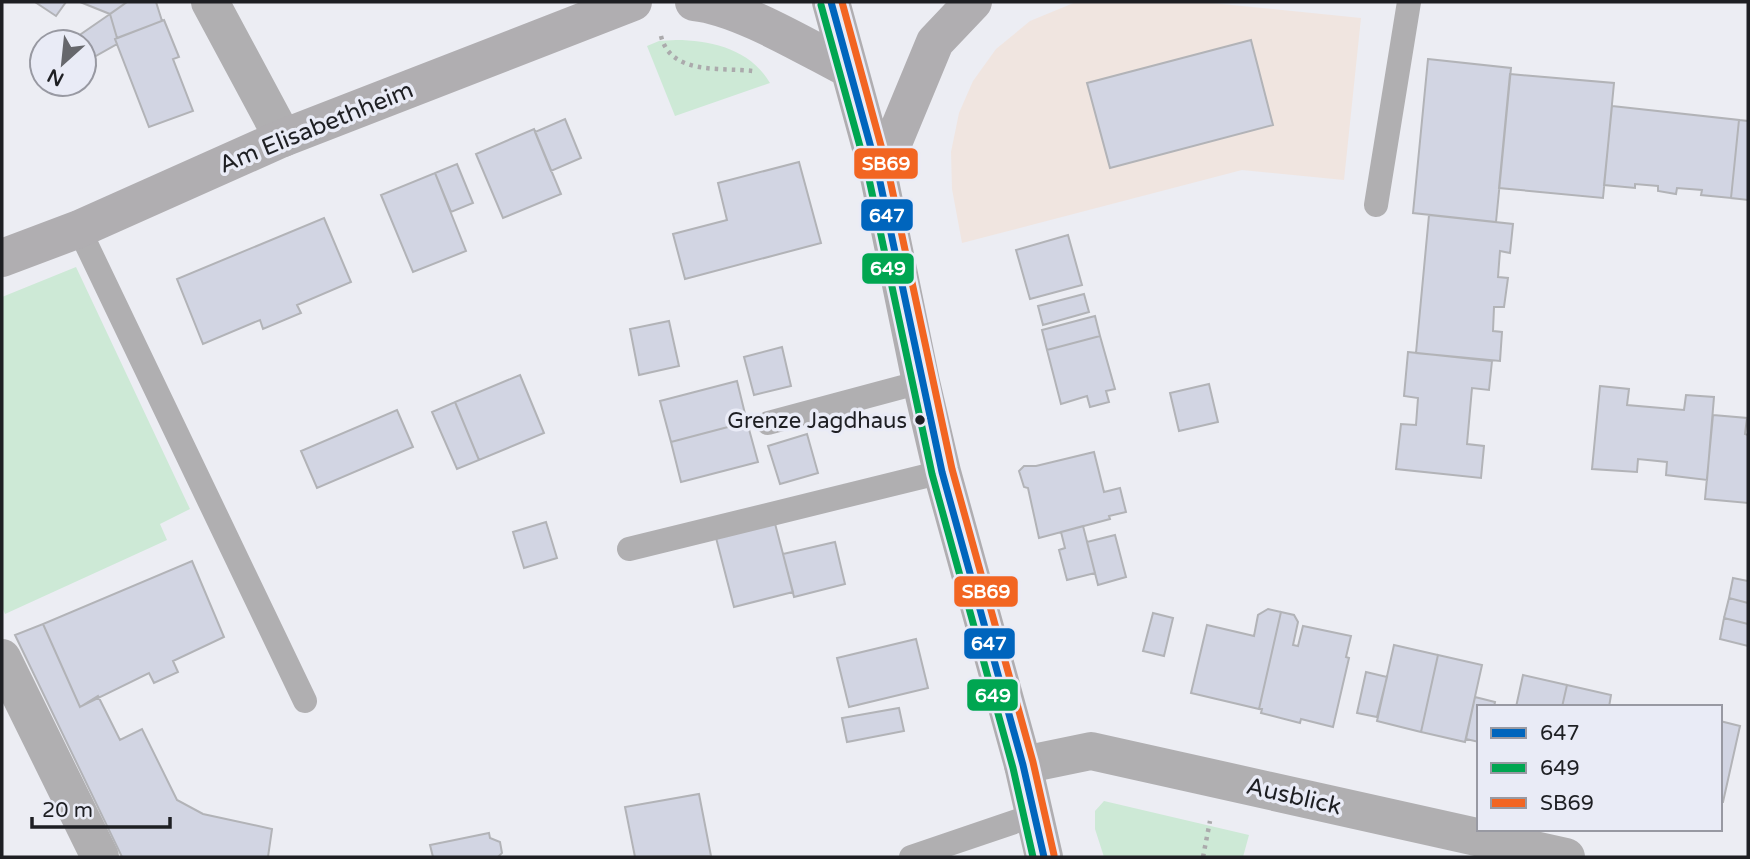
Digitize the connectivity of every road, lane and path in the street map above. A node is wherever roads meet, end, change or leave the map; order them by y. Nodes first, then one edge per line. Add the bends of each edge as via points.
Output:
1 (210, 2) edge
2 (633, 2) edge
3 (694, 2) edge
4 (831, 2) edge
5 (973, 2) edge
6 (1409, 2) edge
7 (661, 35) dead end
8 (847, 68) junction
9 (757, 71) dead end
10 (283, 138) junction
11 (879, 177) junction
12 (1376, 205) dead end
13 (79, 229) junction
14 (2, 258) edge
15 (921, 382) junction
16 (768, 423) dead end
17 (942, 472) junction
18 (629, 549) dead end
19 (2, 658) edge
20 (305, 701) dead end
21 (1023, 765) junction
22 (1035, 815) junction
23 (1041, 856) edge
24 (100, 857) edge
25 (911, 857) edge
26 (1566, 857) edge

1 - 10 street
2 - 10 main road, Am Elisabethheim
3 - 8 main road via 759,23
4 - 8 main road
5 - 11 main road via 934,42
6 - 12 lane
7 - 9 path via 676,59 694,66
8 - 11 main road
10 - 13 main road, Am Elisabethheim
11 - 15 main road
13 - 14 main road, Am Elisabethheim
13 - 20 lane
15 - 16 lane
15 - 17 main road
17 - 18 lane
17 - 21 main road
19 - 24 street
21 - 22 main road
21 - 26 street, Ausblick via 1091,751
22 - 23 main road
22 - 25 lane

